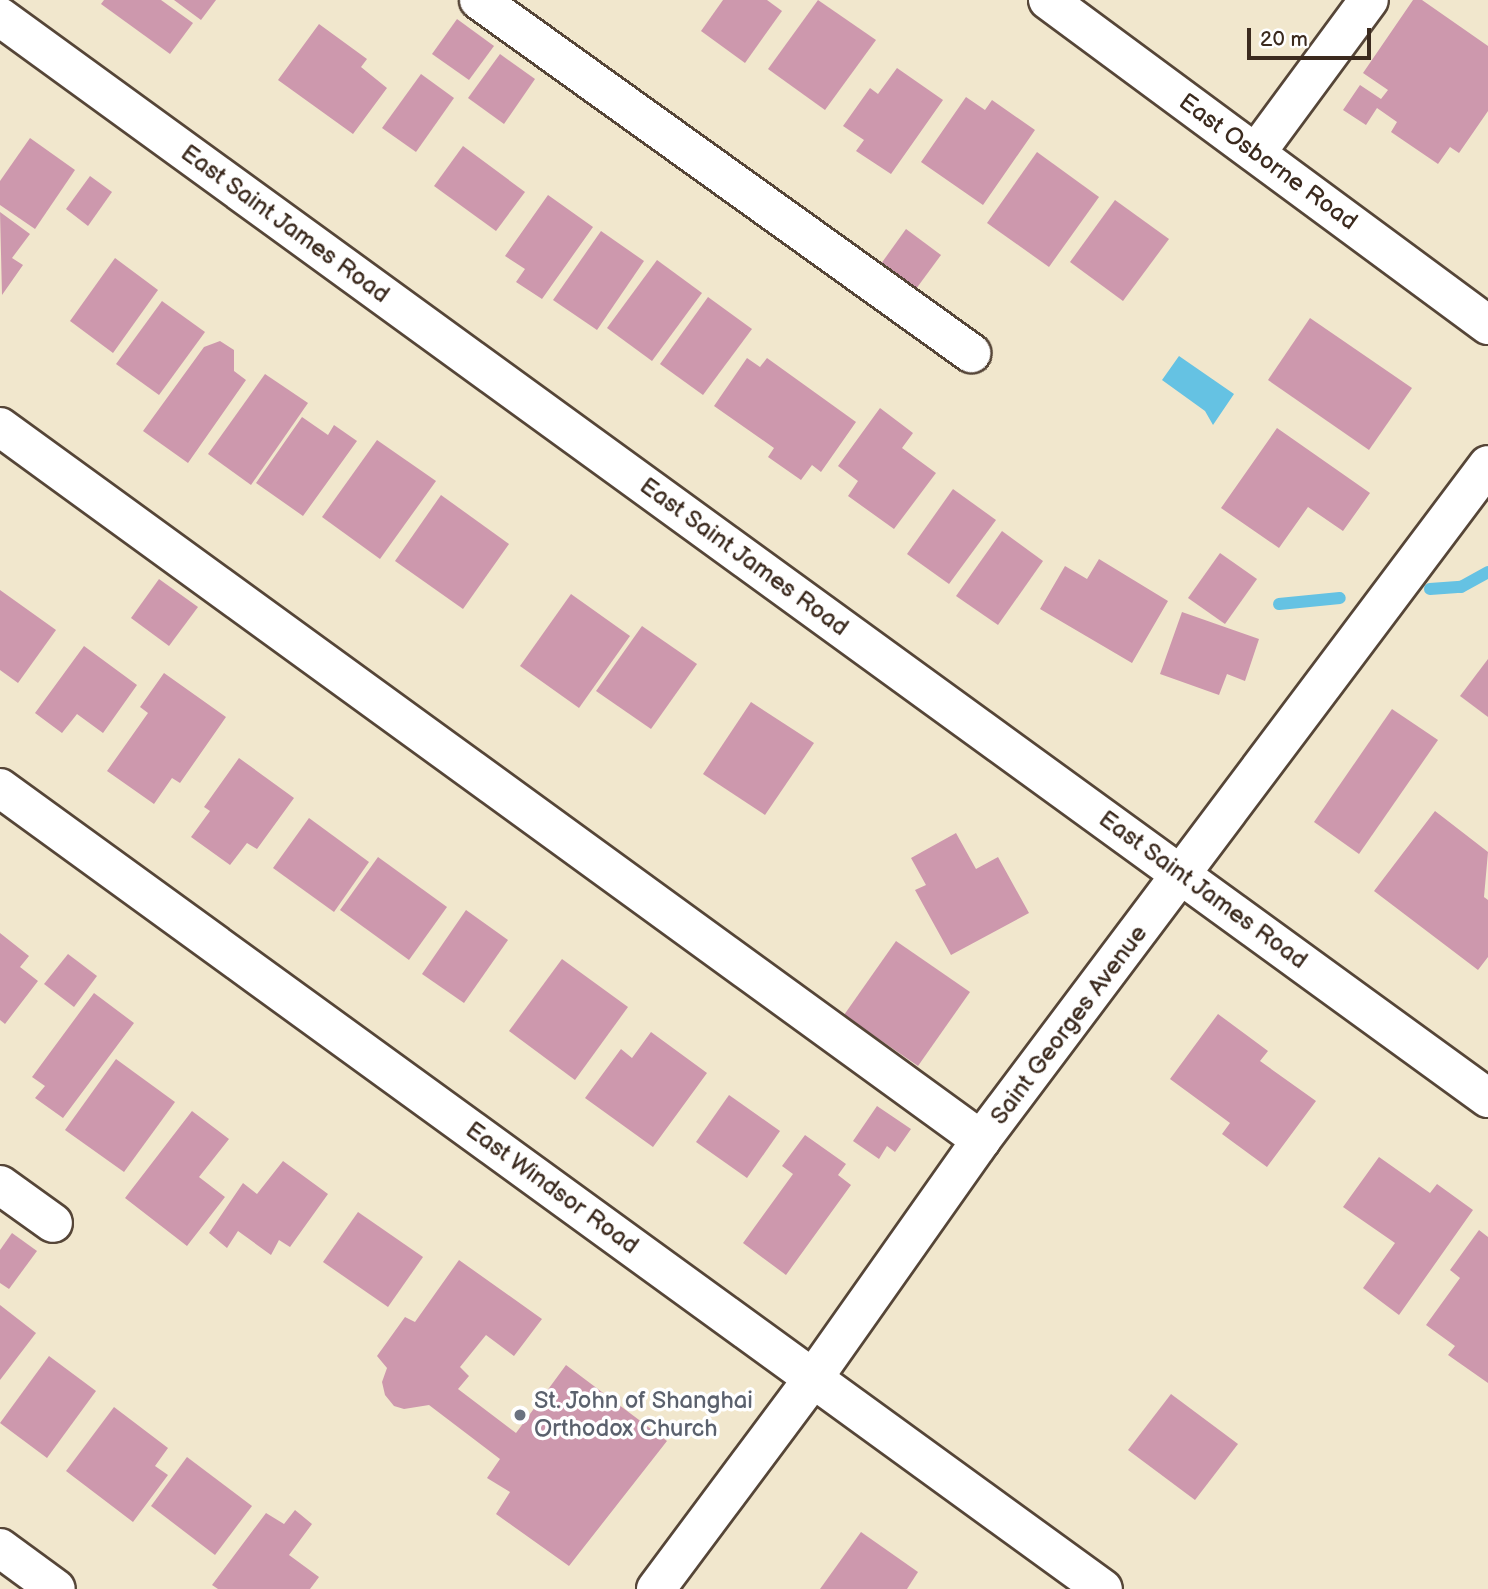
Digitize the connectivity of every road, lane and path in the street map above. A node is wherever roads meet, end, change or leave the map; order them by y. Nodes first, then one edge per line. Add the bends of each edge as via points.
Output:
1 (479, 0) edge
2 (1048, 0) edge
3 (1369, 0) edge
4 (0, 17) edge
5 (1256, 153) junction
6 (1488, 325) edge
7 (971, 353) dead end
8 (0, 427) edge
9 (1488, 465) edge
10 (0, 788) edge
11 (1183, 876) junction
12 (1488, 1098) edge
13 (981, 1140) junction
14 (0, 1185) edge
15 (53, 1223) dead end
16 (814, 1377) junction
17 (0, 1548) edge
18 (56, 1589) edge
19 (656, 1589) edge
20 (1102, 1589) edge

1 - 7 street
2 - 5 street, East Osborne Road
3 - 5 street
4 - 11 street, East Saint James Road
5 - 6 street, East Osborne Road
8 - 13 street
9 - 11 street, Saint Georges Avenue
10 - 16 street, East Windsor Road
11 - 12 street, East Saint James Road
11 - 13 street, Saint Georges Avenue
13 - 16 street, Saint Georges Avenue
14 - 15 street
16 - 19 street, Saint Georges Avenue
16 - 20 street, East Windsor Road
17 - 18 street

